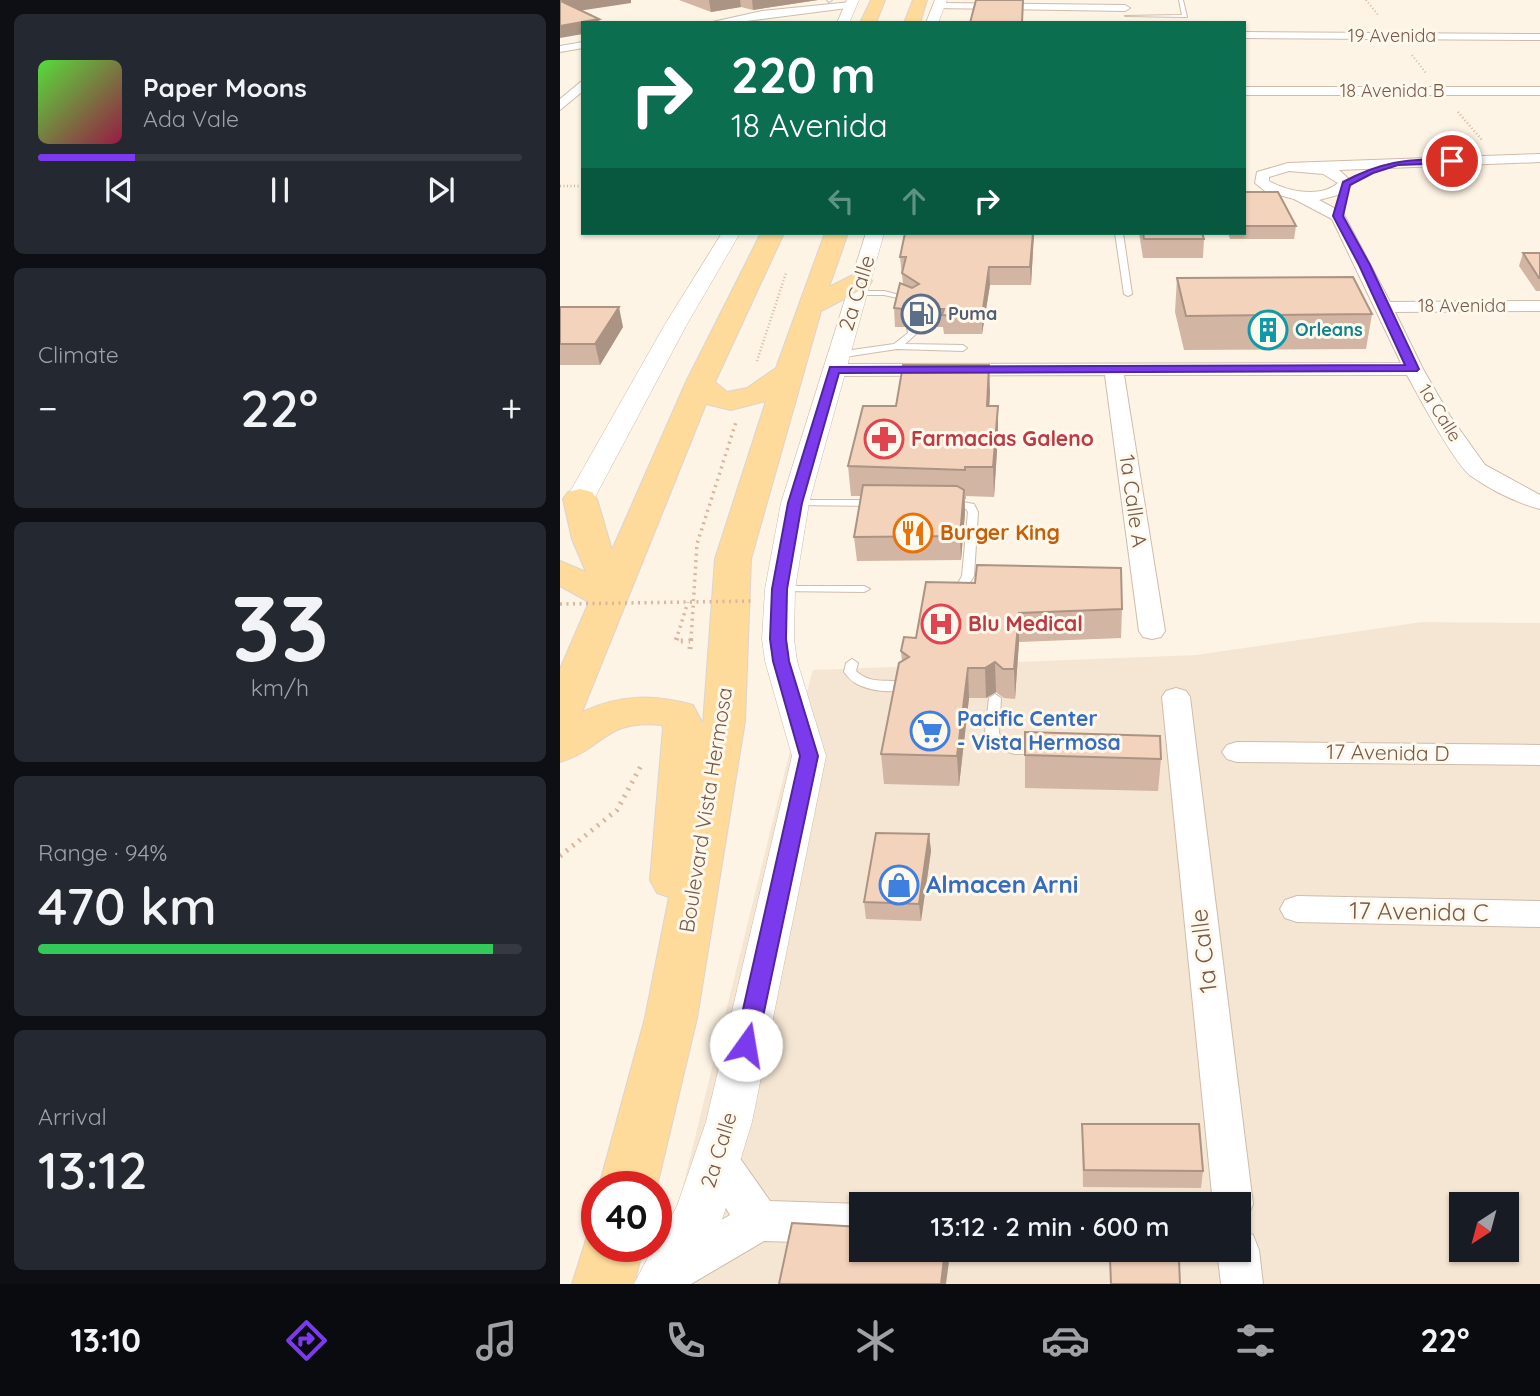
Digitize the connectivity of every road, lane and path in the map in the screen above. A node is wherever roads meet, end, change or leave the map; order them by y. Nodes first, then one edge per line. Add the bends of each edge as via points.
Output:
1 (878, 0) edge
2 (920, 0) edge
3 (1181, 0) edge
4 (848, 11) edge
5 (1126, 12) edge
6 (934, 15) edge
7 (724, 21) edge
8 (869, 21) edge
9 (913, 21) edge
10 (1246, 35) edge
11 (1540, 37) edge
12 (581, 45) edge
13 (560, 49) edge
14 (581, 85) edge
15 (1246, 90) edge
16 (1540, 91) edge
17 (560, 106) edge
18 (1540, 158) edge
19 (1397, 163) junction
20 (1294, 167) junction
21 (1257, 173) edge
22 (560, 186) edge
23 (581, 186) edge
24 (1345, 186) junction
25 (1246, 191) edge
26 (1298, 195) junction
27 (1338, 216) junction
28 (730, 235) edge
29 (771, 235) edge
30 (835, 235) edge
31 (874, 235) edge
32 (1119, 235) edge
33 (859, 287) junction
34 (1128, 294) dead end
35 (914, 301) edge
36 (1540, 306) edge
37 (809, 307) junction
38 (1383, 307) junction
39 (911, 327) edge
40 (963, 343) joint
41 (897, 346) junction
42 (836, 362) junction
43 (1413, 369) junction
44 (964, 370) junction
45 (1114, 370) junction
46 (790, 371) junction
47 (700, 382) junction
48 (580, 499) junction
49 (1540, 502) edge
50 (795, 503) junction
51 (892, 503) edge
52 (932, 503) edge
53 (560, 530) edge
54 (560, 572) edge
55 (962, 585) edge
56 (864, 589) dead end
57 (610, 593) junction
58 (767, 595) junction
59 (560, 604) edge
60 (688, 605) junction
61 (1152, 631) dead end
62 (690, 641) dead end
63 (852, 663) dead end
64 (903, 686) edge
65 (1176, 697) dead end
66 (995, 698) dead end
67 (560, 716) edge
68 (560, 747) edge
69 (1057, 751) edge
70 (1237, 752) dead end
71 (1540, 755) edge
72 (1297, 909) dead end
73 (1540, 914) edge
74 (671, 1018) junction
75 (718, 1160) junction
76 (632, 1171) edge
77 (1231, 1192) edge
78 (761, 1221) junction
79 (849, 1224) edge
80 (608, 1262) edge
81 (1239, 1262) edge
82 (661, 1282) edge
83 (603, 1284) edge
84 (1242, 1284) edge

1 - 8 main road
2 - 9 main road
3 - 5 lane via 1185,16
4 - 7 street via 762,14
5 - 6 street
10 - 11 street, 19 Avenida
12 - 13 street
14 - 17 street
15 - 16 street, 18 Avenida B
18 - 19 street
19 - 20 street
19 - 24 street via 1370,171
20 - 21 street
20 - 24 street via 1326,170 1343,178
21 - 25 street
21 - 26 street
22 - 23 path
24 - 26 street via 1326,194
24 - 27 street
26 - 27 street
27 - 38 street, 1a Calle via 1367,285
28 - 48 street
29 - 47 main road
30 - 37 main road, Boulevard Vista Hermosa
31 - 33 street, 2a Calle
32 - 34 lane
33 - 35 lane
33 - 37 main road
33 - 42 street, 2a Calle
36 - 38 street, 18 Avenida
37 - 46 main road, Boulevard Vista Hermosa
38 - 43 street, 1a Calle
39 - 41 lane via 912,334
40 - 41 lane
40 - 44 lane
41 - 42 lane
42 - 44 street
42 - 50 street, 2a Calle
43 - 45 street
43 - 49 street, 1a Calle via 1477,470
44 - 45 street
45 - 61 street, 1a Calle A
46 - 47 main road via 769,390 745,400 717,399
46 - 74 main road, Boulevard Vista Hermosa via 733,559 724,721
47 - 57 main road
48 - 53 main road
48 - 57 main road via 589,539
50 - 51 lane
50 - 58 street, 2a Calle
52 - 55 lane via 959,503 973,512 968,576
54 - 57 main road
56 - 58 lane
57 - 67 main road
58 - 60 path, bridge
58 - 75 street, 2a Calle via 809,756
59 - 60 path, bridge
60 - 62 path via 676,641
63 - 64 lane via 850,672 857,681
65 - 77 street, 1a Calle via 1175,755
66 - 69 lane via 992,733 998,745
68 - 74 main road via 584,728 629,710 669,712 678,715 684,728
70 - 71 street, 17 Avenida D
72 - 73 street, 17 Avenida C
74 - 76 main road, Boulevard Vista Hermosa
75 - 78 street
75 - 82 street, 2a Calle via 698,1217
78 - 79 street
78 - 82 street via 698,1254
80 - 83 main road
81 - 84 street

